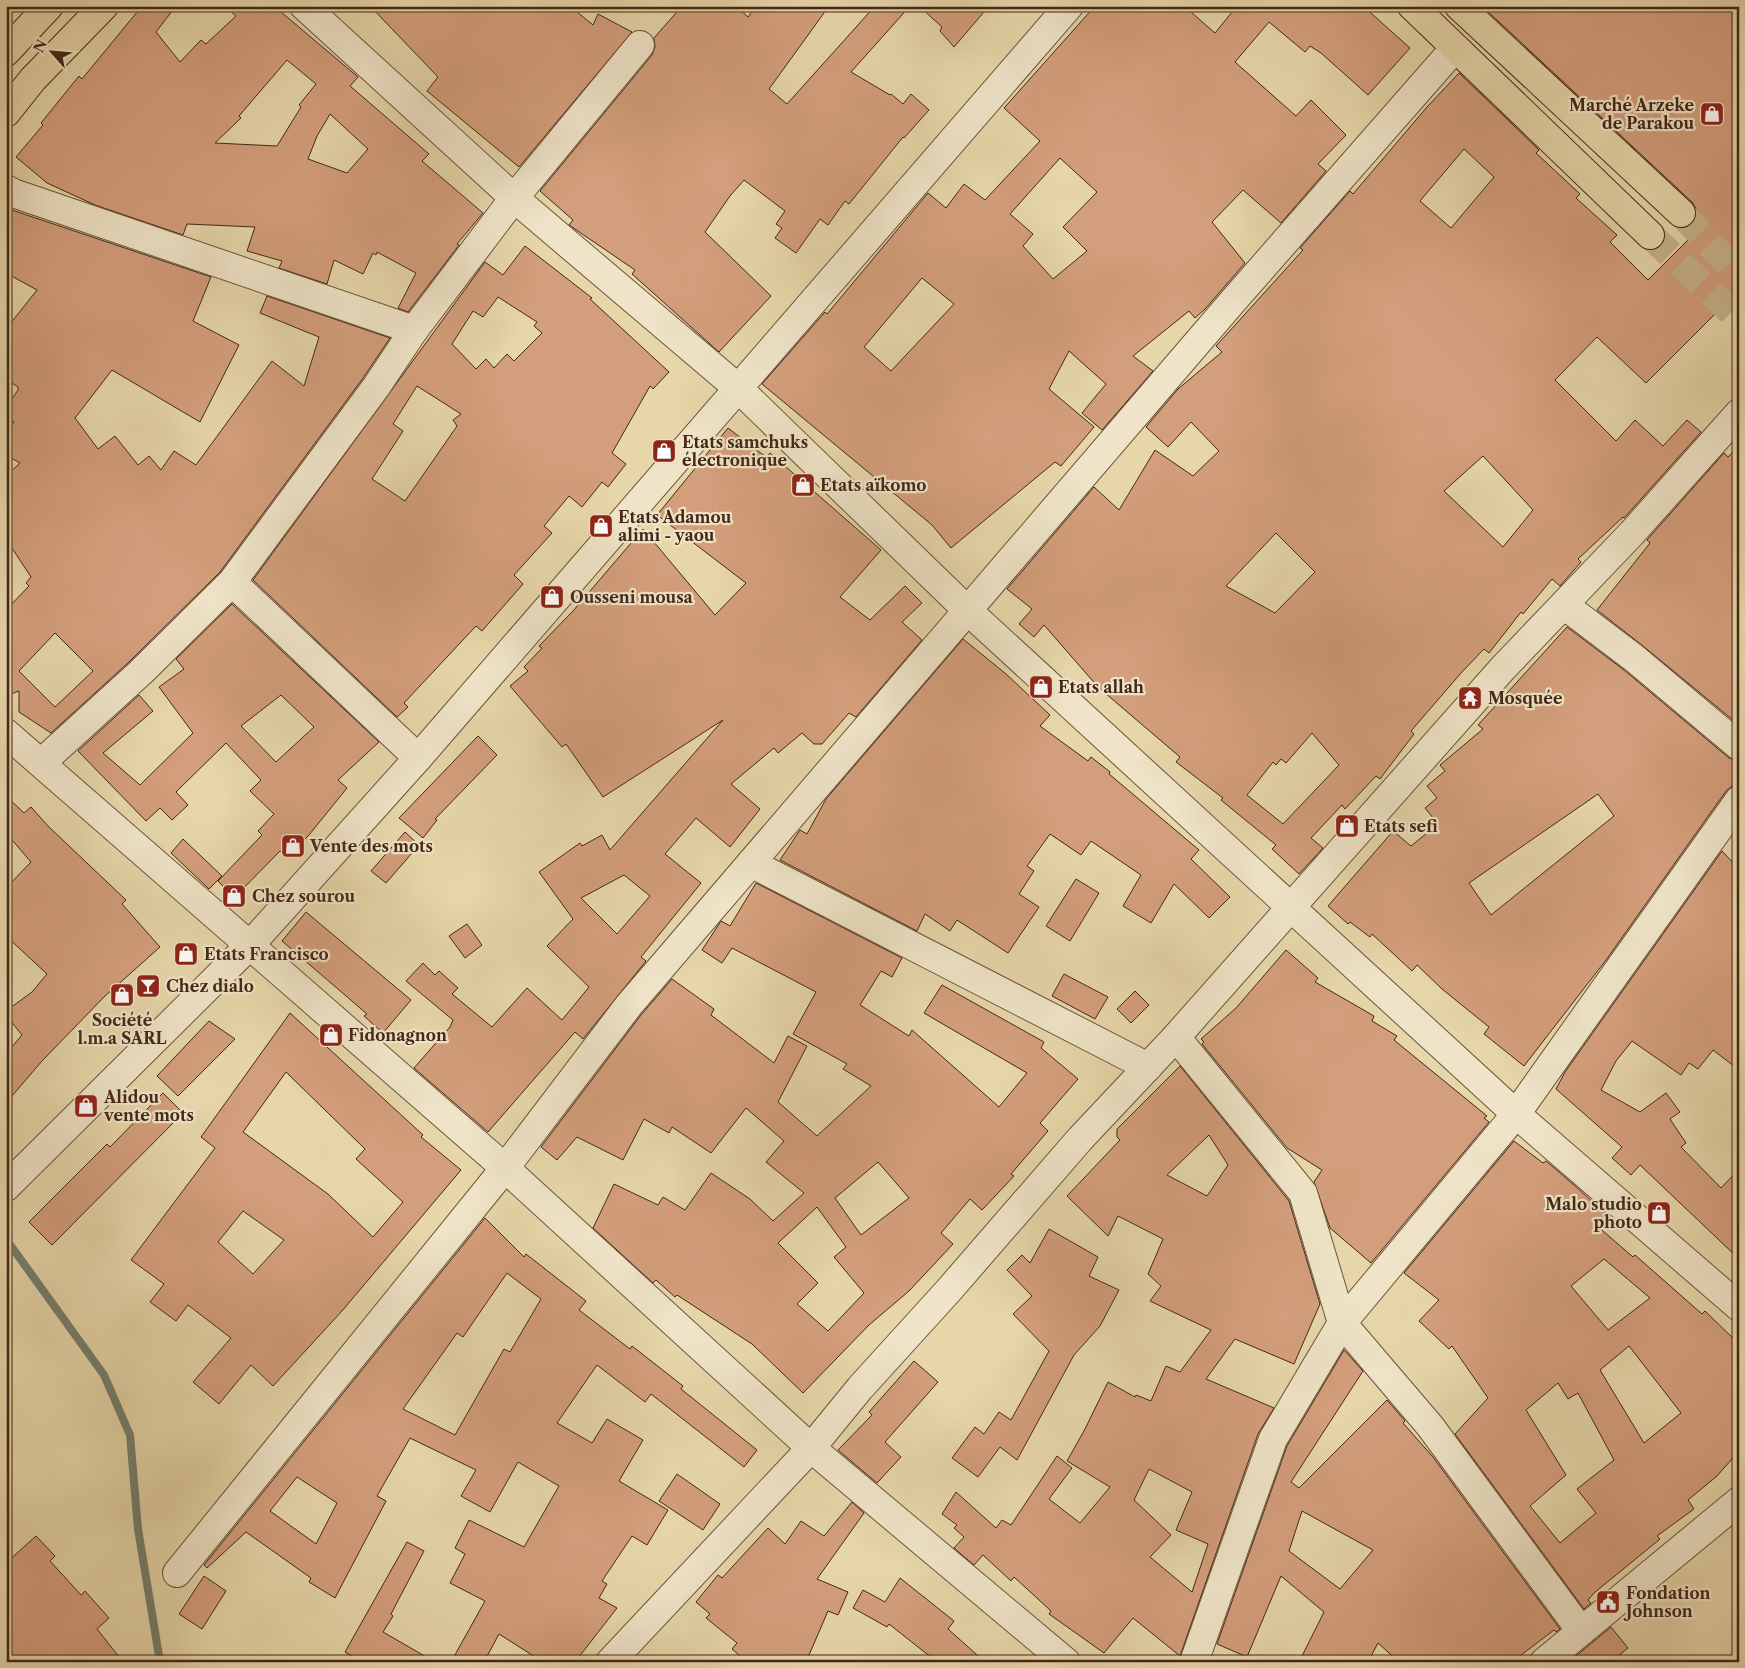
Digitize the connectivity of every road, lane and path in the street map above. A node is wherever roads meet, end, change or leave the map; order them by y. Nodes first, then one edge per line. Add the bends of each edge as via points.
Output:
1 (49, 6) edge
2 (104, 6) edge
3 (304, 6) edge
4 (1069, 6) edge
5 (1412, 6) edge
6 (1459, 6) edge
7 (640, 45) dead end
8 (1455, 48) junction
9 (6, 52) edge
10 (6, 113) edge
11 (6, 189) edge
12 (514, 198) junction
13 (1681, 213) tunnel mouth
14 (1650, 235) tunnel mouth
15 (414, 330) junction
16 (739, 389) junction
17 (1739, 414) edge
18 (232, 582) junction
19 (1564, 605) junction
20 (968, 610) junction
21 (6, 733) edge
22 (1739, 746) edge
23 (418, 758) junction
24 (42, 763) junction
25 (1734, 819) edge
26 (751, 863) junction
27 (1290, 906) junction
28 (251, 944) junction
29 (1176, 1038) junction
30 (1148, 1067) junction
31 (1516, 1114) junction
32 (506, 1168) junction
33 (6, 1187) edge
34 (1739, 1307) edge
35 (1342, 1323) junction
36 (811, 1448) junction
37 (1739, 1501) edge
38 (177, 1573) dead end
39 (1581, 1631) junction
40 (610, 1662) edge
41 (1066, 1662) edge
42 (1194, 1662) edge
43 (1544, 1662) edge

1 - 9 main road
2 - 10 main road
3 - 12 street
4 - 16 street
5 - 8 main road
6 - 13 main road
7 - 12 street
8 - 14 main road
8 - 20 street
11 - 15 street
12 - 15 street
12 - 16 street
15 - 18 street via 376,387
16 - 20 street
16 - 23 street
17 - 19 street
18 - 23 street
18 - 24 street
19 - 22 street via 1634,658
19 - 27 street
20 - 26 street
20 - 27 street
21 - 24 street
23 - 28 street
24 - 28 street
25 - 31 street
26 - 30 street
26 - 32 street via 629,1004
27 - 29 street
27 - 31 street
28 - 32 street
28 - 33 street
29 - 30 street
29 - 35 street via 1303,1194
30 - 36 street via 1080,1139
31 - 34 street
31 - 35 street
32 - 36 street
32 - 38 street
35 - 39 street via 1430,1426
35 - 42 street via 1273,1439
36 - 40 street
36 - 41 street
37 - 39 street
39 - 43 street

